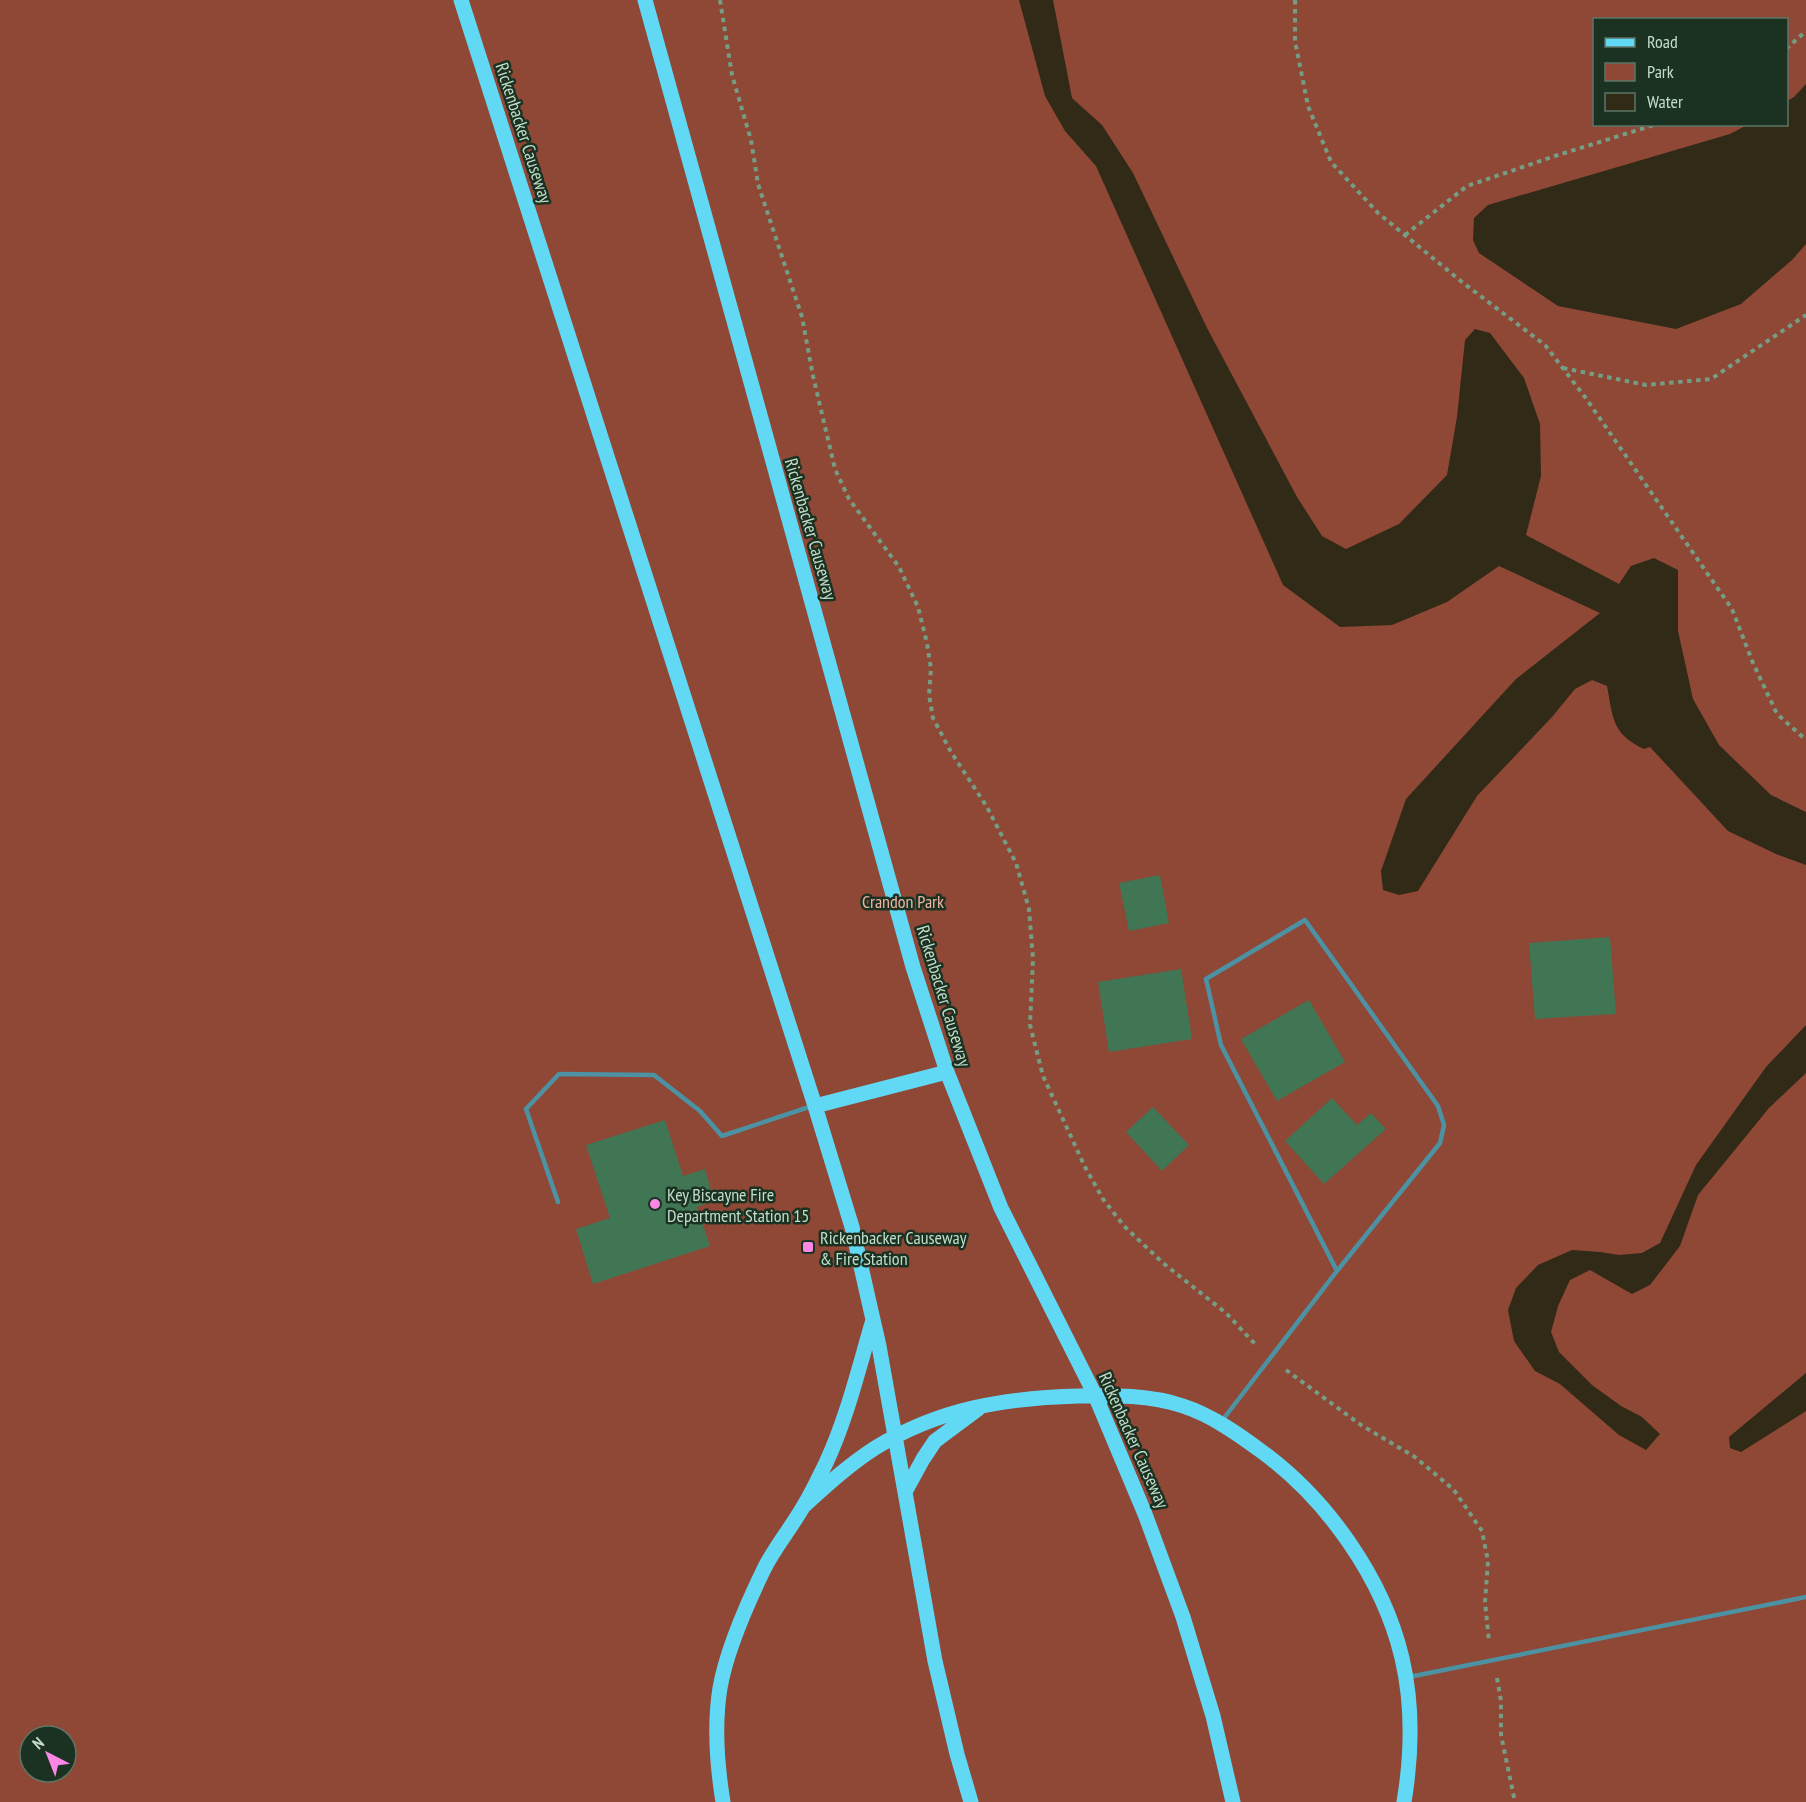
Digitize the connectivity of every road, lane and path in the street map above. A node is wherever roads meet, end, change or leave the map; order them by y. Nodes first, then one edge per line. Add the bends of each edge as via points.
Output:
1 (461, 0) edge
2 (645, 0) edge
3 (720, 0) edge
4 (1295, 0) edge
5 (1806, 30) edge
6 (1788, 47) edge
7 (1651, 126) edge
8 (1406, 236) junction
9 (1806, 315) edge
10 (1562, 368) junction
11 (1806, 740) edge
12 (947, 1072) junction
13 (815, 1106) junction
14 (558, 1202) dead end
15 (1337, 1271) junction
16 (873, 1320) junction
17 (1259, 1348) dead end
18 (1280, 1366) dead end
19 (1095, 1395) junction
20 (983, 1405) junction
21 (1219, 1424) junction
22 (895, 1438) junction
23 (905, 1492) junction
24 (805, 1505) junction
25 (1806, 1597) edge
26 (1491, 1649) dead end
27 (1496, 1677) dead end
28 (1406, 1678) junction
29 (723, 1802) edge
30 (971, 1802) edge
31 (1233, 1802) edge
32 (1404, 1802) edge
33 (1515, 1802) edge

1 - 13 main road, Rickenbacker Causeway
2 - 12 main road, Rickenbacker Causeway via 913,967
3 - 17 path via 732,75 751,140 758,184 802,317 836,469 849,499 899,567 909,587 927,643 933,717 1016,863 1029,909 1033,959 1030,1025 1043,1076 1085,1167 1124,1226 1226,1313
4 - 8 path via 1294,41 1308,106 1331,162 1378,213
5 - 6 path
7 - 8 path via 1467,186
8 - 10 path via 1545,345
9 - 10 path via 1711,379 1646,385
10 - 11 path via 1732,609 1777,714
12 - 13 main road
12 - 19 main road, Rickenbacker Causeway via 1001,1208
13 - 14 lane via 722,1136 700,1111 654,1075 559,1074 526,1108
13 - 16 main road, Rickenbacker Causeway via 852,1227
15 - 15 lane via 1440,1143 1444,1125 1438,1106 1305,920 1206,979 1221,1045
15 - 21 lane
16 - 22 main road, Rickenbacker Causeway
16 - 24 main road via 849,1401
18 - 26 path via 1361,1425 1414,1457 1454,1490 1482,1531 1488,1561 1485,1602
19 - 20 main road via 1034,1397
19 - 21 main road via 1164,1401 1200,1412
19 - 31 main road, Rickenbacker Causeway via 1183,1617 1213,1716
20 - 22 main road via 945,1415
20 - 23 main road via 936,1441
21 - 28 main road via 1286,1471 1340,1529 1386,1611
22 - 23 main road, Rickenbacker Causeway
22 - 24 main road via 867,1454
23 - 30 main road, Rickenbacker Causeway via 935,1660
24 - 29 main road via 761,1576 720,1688 718,1762
25 - 28 lane
27 - 33 path via 1501,1735
28 - 32 main road via 1411,1742

